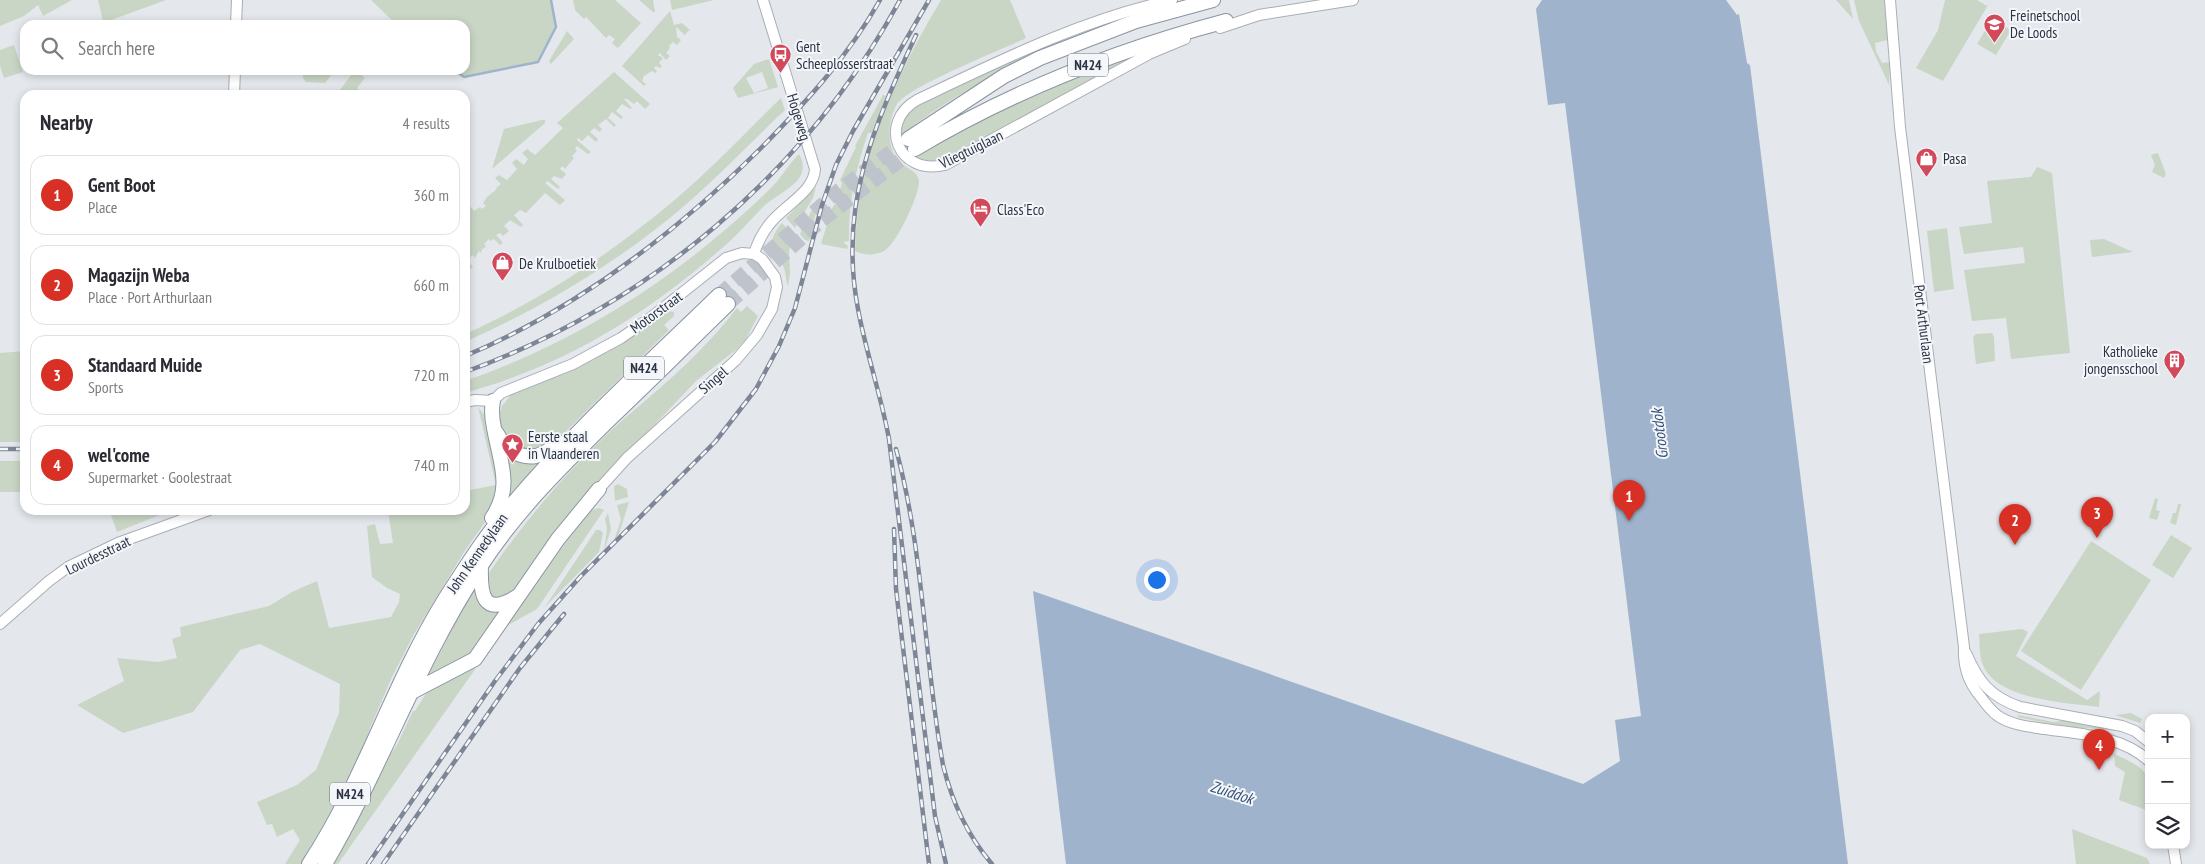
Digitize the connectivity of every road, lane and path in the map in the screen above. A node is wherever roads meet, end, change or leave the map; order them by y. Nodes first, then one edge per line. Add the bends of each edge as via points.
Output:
1 (237, 0) edge
2 (764, 0) edge
3 (1172, 0) edge
4 (1213, 0) edge
5 (1353, 0) edge
6 (1890, 0) edge
7 (236, 20) edge
8 (1240, 20) junction
9 (1226, 21) joint
10 (235, 75) edge
11 (234, 90) edge
12 (754, 254) junction
13 (470, 401) edge
14 (494, 402) junction
15 (493, 427) junction
16 (570, 441) junction
17 (599, 489) joint
18 (196, 515) edge
19 (484, 539) junction
20 (481, 565) junction
21 (518, 596) junction
22 (0, 624) edge
23 (1964, 647) junction
24 (410, 693) junction
25 (2145, 739) edge
26 (2147, 759) edge
27 (2174, 849) edge
28 (308, 864) edge
29 (325, 864) edge
30 (2176, 864) edge

1 - 7 main road
2 - 12 main road, Hogeweg via 815,169 814,177 803,192 768,225
3 - 8 main road, Vliegtuiglaan / N424 via 1133,8 1041,43 917,100 904,110 897,124 896,136 904,155 921,166 945,165 1149,54
4 - 9 highway, N424 via 1136,21 1040,58 1004,76 912,144 1093,63 1144,44
5 - 8 main road, Vliegtuiglaan / N424
6 - 23 main road, Port Arthurlaan via 1900,127
8 - 9 main road, N424
10 - 11 main road
12 - 14 main road, Motorstraat via 742,253 726,258 620,338 573,364 500,394
12 - 17 main road, Singel via 768,265 775,277 776,298 768,319 736,360 627,458
13 - 14 main road
14 - 15 highway via 491,412
15 - 16 highway via 508,448 527,456 536,456
15 - 19 highway via 504,484 499,508
16 - 19 highway, John Kennedylaan / N424
16 - 20 highway, John Kennedylaan / N424 via 724,299 527,505
17 - 21 highway via 558,539
18 - 22 main road, Lourdesstraat via 118,543 68,567
19 - 28 highway, John Kennedylaan / N424 via 423,638 355,785
20 - 21 highway via 481,594 488,602 500,605
20 - 24 highway, John Kennedylaan / N424 via 440,633
21 - 24 highway via 475,659
23 - 25 main road, Port Arthurlaan via 1980,681 2005,702 2107,722 2135,731
23 - 26 main road, Port Arthurlaan via 1963,661 1975,691 1994,713 2005,720 2109,740 2133,748
24 - 29 highway, John Kennedylaan / N424 via 363,795
27 - 30 main road

